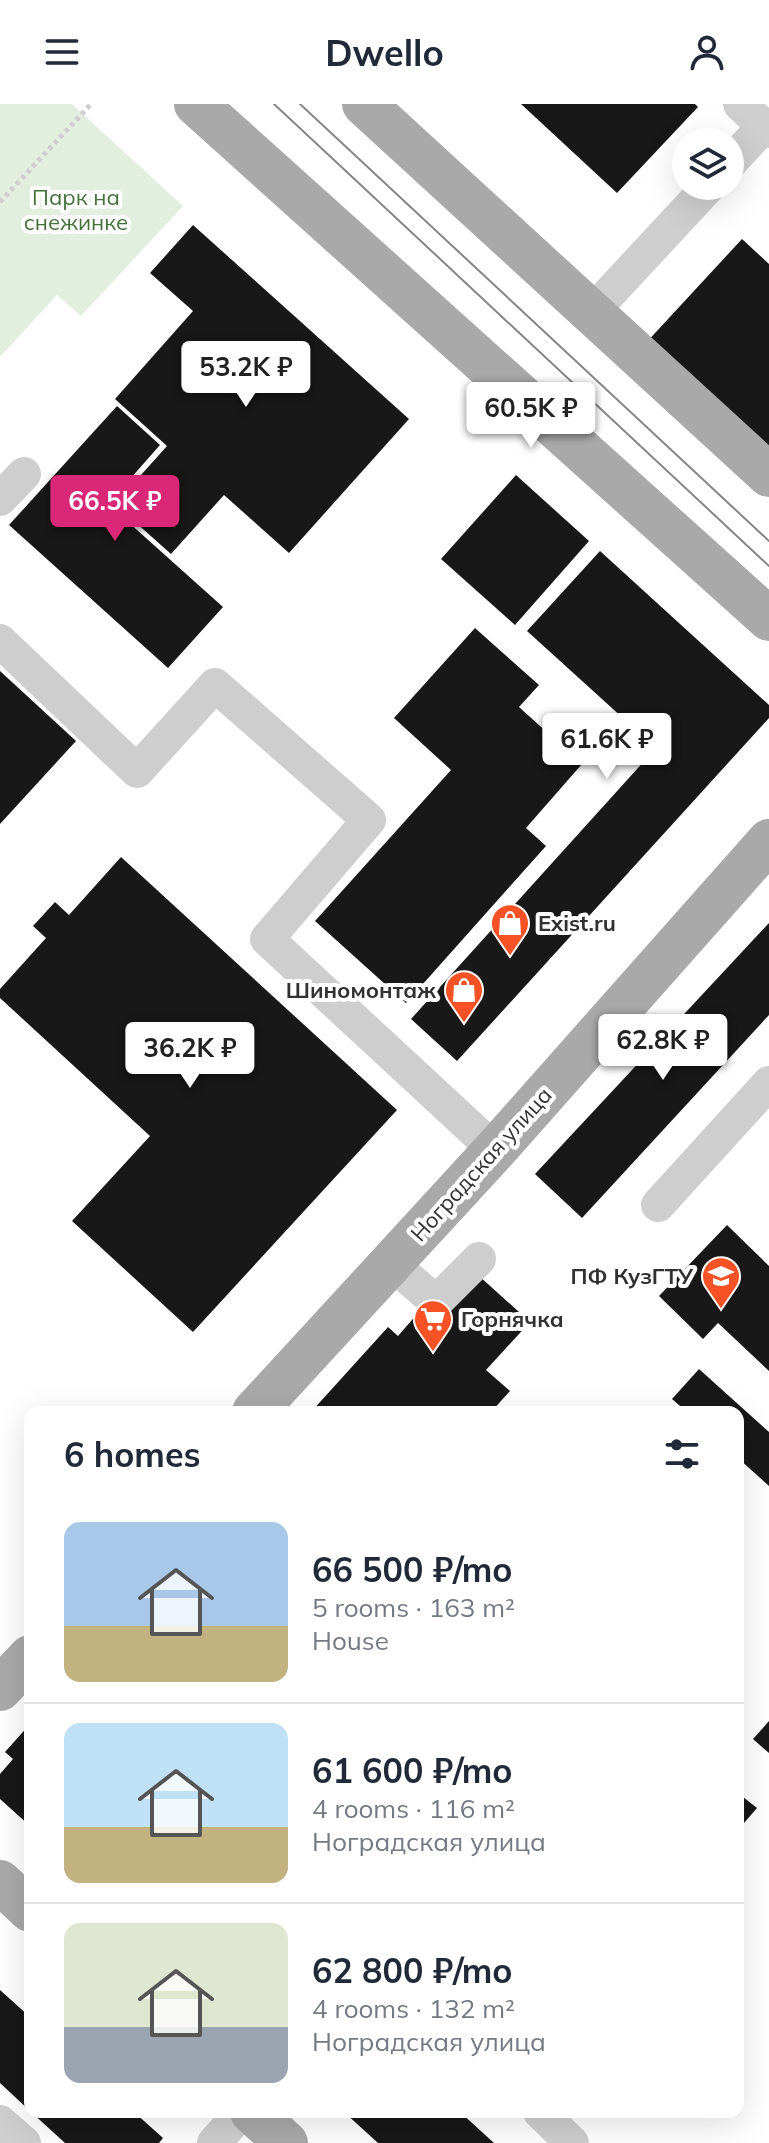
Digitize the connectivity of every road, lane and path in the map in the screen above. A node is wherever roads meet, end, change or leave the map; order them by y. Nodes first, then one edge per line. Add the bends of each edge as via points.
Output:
1 (91, 104) edge
2 (196, 104) edge
3 (364, 104) edge
4 (758, 120) edge
5 (744, 142) edge
6 (696, 200) edge
7 (0, 202) edge
8 (592, 312) junction
9 (24, 474) dead end
10 (769, 475) edge
11 (0, 499) edge
12 (769, 619) edge
13 (0, 641) edge
14 (769, 841) edge
15 (769, 1083) edge
16 (495, 1150) junction
17 (658, 1205) dead end
18 (479, 1259) dead end
19 (391, 1263) junction
20 (260, 1406) edge
21 (24, 1663) edge
22 (0, 1689) edge
23 (0, 1882) edge
24 (24, 1904) edge
25 (237, 2118) edge
26 (259, 2118) edge
27 (546, 2118) edge
28 (0, 2122) edge
29 (24, 2143) edge
30 (214, 2143) edge
31 (286, 2143) edge
32 (572, 2143) edge

1 - 7 path
2 - 12 main road
3 - 8 main road
4 - 5 lane
6 - 8 lane
8 - 10 main road
9 - 11 lane
13 - 16 lane via 137,771 215,685 369,820 267,939
14 - 16 main road, Ноградская улица
15 - 17 lane
16 - 19 main road, Ноградская улица
18 - 19 lane via 436,1302
19 - 20 main road, Ноградская улица
21 - 22 main road
23 - 24 main road
25 - 30 lane
26 - 31 main road
27 - 32 lane
28 - 29 lane

